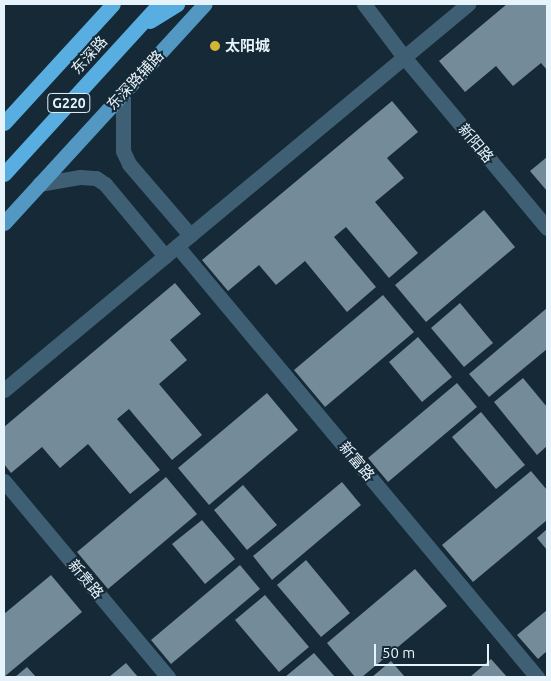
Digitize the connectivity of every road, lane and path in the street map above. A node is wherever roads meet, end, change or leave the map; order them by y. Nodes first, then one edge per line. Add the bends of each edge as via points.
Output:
1 (113, 4) edge
2 (159, 4) edge
3 (177, 4) edge
4 (205, 4) edge
5 (364, 4) edge
6 (468, 4) edge
7 (134, 31) junction
8 (404, 57) junction
9 (123, 93) junction
10 (4, 123) edge
11 (4, 174) edge
12 (39, 184) junction
13 (4, 223) edge
14 (547, 228) edge
15 (190, 235) junction
16 (171, 251) junction
17 (4, 390) edge
18 (4, 481) edge
19 (168, 677) edge
20 (537, 677) edge

1 - 10 highway, 东深路 / G220
2 - 7 highway, 东深路 / G220
3 - 7 highway
4 - 9 main road, 东深路辅路
5 - 8 street, 新阳路
6 - 8 street
7 - 11 highway, 东深路 / G220
8 - 14 street, 新阳路
8 - 15 street
9 - 12 main road, 东深路辅路
9 - 15 street via 123,150 129,164
12 - 13 main road, 东深路辅路
12 - 16 street, 新富路 via 80,177 96,178
15 - 16 street
16 - 17 street
16 - 20 street, 新富路
18 - 19 street, 新贵路

